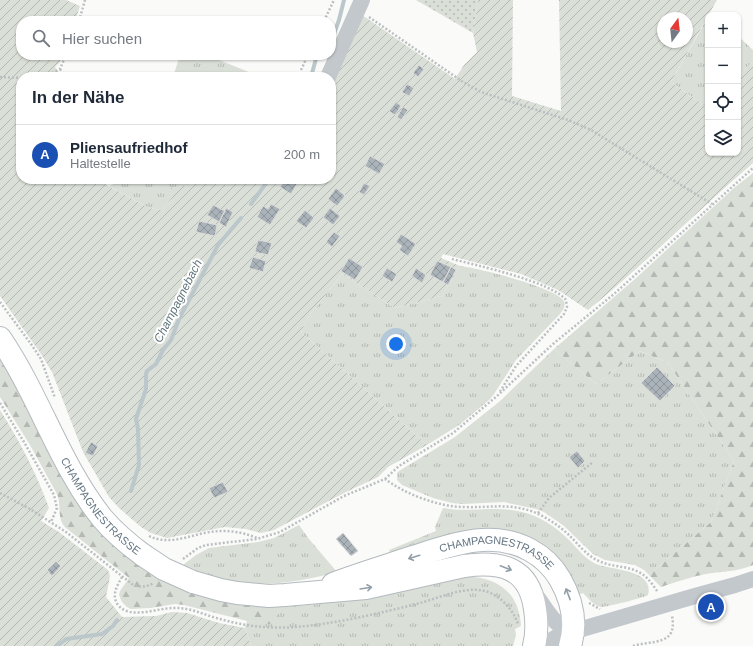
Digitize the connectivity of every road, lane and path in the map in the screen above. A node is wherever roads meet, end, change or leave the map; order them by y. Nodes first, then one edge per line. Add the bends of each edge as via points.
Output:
1 (85, 0) edge
2 (334, 0) edge
3 (360, 5) edge
4 (80, 16) edge
5 (326, 16) edge
6 (336, 59) edge
7 (64, 60) edge
8 (306, 60) edge
9 (336, 60) edge
10 (60, 69) junction
11 (301, 70) dead end
12 (54, 72) edge
13 (62, 72) edge
14 (330, 72) edge
15 (0, 77) edge
16 (16, 78) edge
17 (753, 168) edge
18 (712, 204) junction
19 (452, 259) dead end
20 (0, 302) edge
21 (0, 338) edge
22 (497, 396) junction
23 (57, 402) dead end
24 (0, 403) edge
25 (593, 462) dead end
26 (385, 479) junction
27 (0, 493) edge
28 (538, 514) junction
29 (51, 522) junction
30 (257, 538) junction
31 (144, 545) junction
32 (183, 559) dead end
33 (753, 579) edge
34 (530, 588) junction
35 (313, 592) junction
36 (657, 592) dead end
37 (669, 603) junction
38 (519, 630) dead end
39 (572, 639) edge
40 (534, 646) edge
41 (543, 646) edge
42 (633, 646) edge

1 - 4 path
2 - 5 path
3 - 6 street
3 - 18 path via 478,91 592,130
7 - 10 path
8 - 11 path
9 - 14 street
10 - 12 path
10 - 13 path
15 - 16 path
17 - 18 path
18 - 22 path
19 - 22 path via 536,283 566,300 564,314 516,366
20 - 23 path via 40,359
21 - 31 main road, CHAMPAGNESTRASSE via 84,493 111,528
22 - 26 path via 453,433 399,466
24 - 29 path via 54,495 57,508
25 - 28 path via 549,498
26 - 28 path via 398,488 440,504 465,508 509,506
26 - 30 path via 344,496 280,532
27 - 29 path
28 - 36 path via 558,526 594,559 643,574
29 - 38 path via 122,577 114,596 122,609 132,612 184,608 221,620 264,627 297,627 364,616 459,592 477,590 499,598 514,615
30 - 31 path via 244,533 224,531 168,540 157,539
30 - 32 path via 206,545
31 - 35 main road, CHAMPAGNESTRASSE, bridge via 164,569 193,582 221,590 254,595
33 - 37 street
35 -> 34 main road, CHAMPAGNESTRASSE via 366,588 464,566 485,564 512,570
34 - 39 street, CHAMPAGNESTRASSE
34 - 40 main road, CHAMPAGNESTRASSE via 536,621
39 -> 35 main road, CHAMPAGNESTRASSE via 571,604 558,575 536,553 502,540 484,539 452,546 362,573
37 - 39 street
37 - 42 path via 673,623 669,637 663,641
39 - 41 street via 558,636

